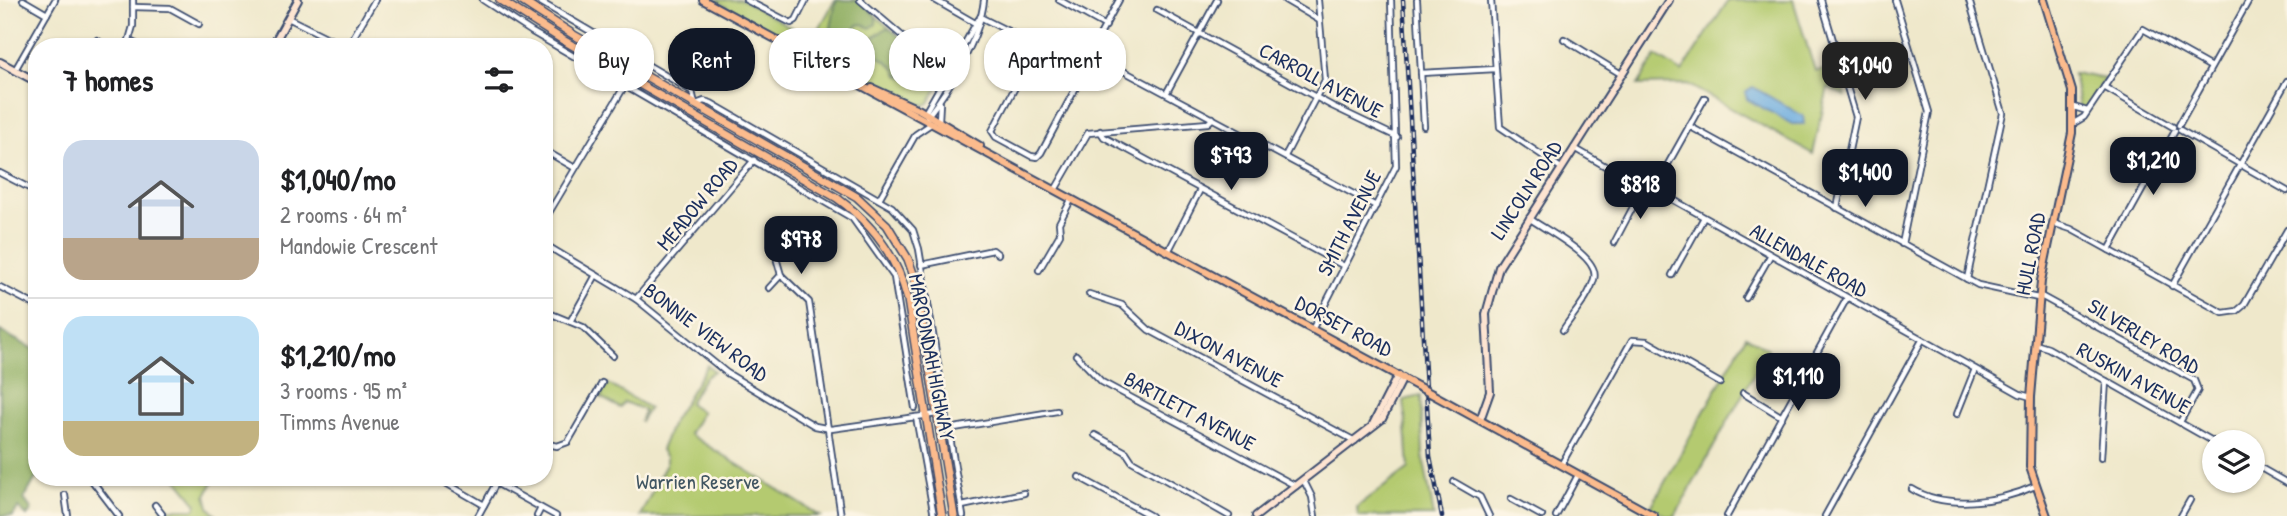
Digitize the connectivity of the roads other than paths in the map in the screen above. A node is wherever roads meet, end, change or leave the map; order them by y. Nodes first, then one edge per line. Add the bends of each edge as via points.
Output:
1 (23, 0) edge
2 (55, 0) edge
3 (132, 0) edge
4 (298, 0) edge
5 (375, 0) edge
6 (483, 0) edge
7 (500, 0) edge
8 (520, 0) edge
9 (537, 0) edge
10 (703, 0) edge
11 (746, 0) edge
12 (806, 0) edge
13 (860, 0) edge
14 (935, 0) edge
15 (984, 0) edge
16 (1061, 0) edge
17 (1119, 0) edge
18 (1217, 0) edge
19 (1285, 0) edge
20 (1318, 0) edge
21 (1391, 0) edge
22 (1417, 0) edge
23 (1491, 0) edge
24 (1669, 0) edge
25 (1821, 0) edge
26 (1895, 0) edge
27 (1969, 0) edge
28 (2044, 0) edge
29 (2249, 0) edge
30 (133, 7) junction
31 (1157, 10) dead end
32 (47, 14) junction
33 (980, 17) junction
34 (288, 18) junction
35 (1320, 20) junction
36 (199, 24) dead end
37 (977, 24) junction
38 (1106, 26) joint
39 (893, 28) edge
40 (1002, 28) edge
41 (1199, 33) junction
42 (970, 37) edge
43 (33, 38) edge
44 (130, 38) edge
45 (277, 38) edge
46 (328, 38) edge
47 (353, 38) edge
48 (545, 38) edge
49 (1564, 39) dead end
50 (553, 43) edge
51 (28, 47) edge
52 (574, 56) edge
53 (0, 62) edge
54 (2211, 67) junction
55 (1496, 69) junction
56 (15, 70) junction
57 (1126, 72) edge
58 (1421, 74) junction
59 (1621, 74) junction
60 (28, 77) edge
61 (2287, 81) edge
62 (2104, 87) junction
63 (622, 91) edge
64 (631, 91) edge
65 (941, 91) edge
66 (945, 91) edge
67 (1013, 91) edge
68 (1074, 91) edge
69 (1167, 92) junction
70 (943, 95) junction
71 (1317, 97) junction
72 (1705, 98) dead end
73 (695, 104) junction
74 (2074, 107) junction
75 (2087, 111) junction
76 (690, 113) junction
77 (1213, 117) junction
78 (927, 118) junction
79 (685, 121) junction
80 (2074, 123) junction
81 (1689, 125) junction
82 (1424, 126) dead end
83 (2177, 128) junction
84 (1100, 131) junction
85 (916, 134) junction
86 (1397, 137) junction
87 (1574, 148) junction
88 (553, 156) edge
89 (1285, 156) junction
90 (789, 157) junction
91 (806, 157) junction
92 (754, 160) junction
93 (2240, 164) junction
94 (1561, 168) junction
95 (575, 169) junction
96 (0, 173) edge
97 (28, 187) edge
98 (1643, 188) junction
99 (1654, 189) junction
100 (1200, 190) junction
101 (1055, 191) junction
102 (2287, 191) edge
103 (879, 199) junction
104 (1071, 200) junction
105 (553, 206) edge
106 (1376, 206) junction
107 (1838, 208) junction
108 (1529, 218) junction
109 (1703, 219) junction
110 (2053, 222) junction
111 (2287, 230) edge
112 (1614, 243) dead end
113 (1902, 244) junction
114 (553, 249) edge
115 (2109, 250) junction
116 (1168, 252) junction
117 (998, 254) dead end
118 (1770, 256) junction
119 (777, 261) dead end
120 (921, 265) junction
121 (1344, 267) junction
122 (1039, 270) dead end
123 (596, 275) junction
124 (781, 275) junction
125 (1672, 275) dead end
126 (1966, 279) junction
127 (924, 281) junction
128 (2172, 286) junction
129 (0, 287) edge
130 (769, 288) dead end
131 (1090, 294) dead end
132 (918, 296) junction
133 (2039, 296) junction
134 (1746, 298) dead end
135 (1847, 298) junction
136 (636, 299) junction
137 (28, 301) edge
138 (929, 310) junction
139 (553, 314) edge
140 (571, 320) junction
141 (1312, 330) junction
142 (1563, 330) dead end
143 (1921, 342) junction
144 (2035, 344) junction
145 (1076, 355) dead end
146 (614, 356) dead end
147 (1975, 369) junction
148 (1400, 377) junction
149 (2106, 381) junction
150 (602, 383) dead end
151 (1720, 383) dead end
152 (1416, 385) junction
153 (1397, 393) junction
154 (1743, 393) dead end
155 (913, 394) junction
156 (2031, 397) junction
157 (924, 404) junction
158 (915, 408) dead end
159 (1057, 411) dead end
160 (937, 414) junction
161 (1957, 414) dead end
162 (926, 415) junction
163 (916, 417) junction
164 (1782, 417) junction
165 (1480, 420) junction
166 (2180, 422) junction
167 (1372, 426) junction
168 (827, 428) junction
169 (948, 429) junction
170 (1095, 435) dead end
171 (2202, 435) edge
172 (1356, 441) junction
173 (553, 445) edge
174 (2101, 458) dead end
175 (1561, 465) junction
176 (2265, 470) edge
177 (1578, 475) junction
178 (1079, 477) dead end
179 (1304, 481) junction
180 (1454, 482) dead end
181 (2287, 483) edge
182 (96, 486) edge
183 (452, 486) edge
184 (495, 486) edge
185 (506, 486) edge
186 (1297, 486) junction
187 (2035, 486) junction
188 (1912, 489) dead end
189 (1024, 493) dead end
190 (65, 495) dead end
191 (1511, 499) dead end
192 (2190, 500) dead end
193 (484, 505) junction
194 (962, 506) junction
195 (541, 508) junction
196 (158, 509) dead end
197 (68, 516) edge
198 (119, 516) edge
199 (155, 516) edge
200 (478, 516) edge
201 (537, 516) edge
202 (556, 516) edge
203 (841, 516) edge
204 (939, 516) edge
205 (954, 516) edge
206 (963, 516) edge
207 (1151, 516) edge
208 (1229, 516) edge
209 (1256, 516) edge
210 (1315, 516) edge
211 (1489, 516) edge
212 (1542, 516) edge
213 (1556, 516) edge
214 (1652, 516) edge
215 (1727, 516) edge
216 (1825, 516) edge
217 (2047, 516) edge
218 (2181, 516) edge

1 - 32 street
2 - 32 street
3 - 30 street
4 - 34 main road
5 - 47 street
6 - 48 street
7 - 76 highway, MAROONDAH HIGHWAY
8 - 73 highway, MAROONDAH HIGHWAY
9 - 73 street via 692,91
10 - 78 main road, DORSET ROAD
11 - 12 street via 791,23
13 - 39 street
14 - 37 street
15 - 33 street
16 - 38 street
17 - 38 street
18 - 41 street
19 - 35 street
20 - 35 street
21 - 86 street, SMITH AVENUE
22 - 58 street
23 - 55 street
24 - 59 main road, LINCOLN ROAD
25 - 107 street via 1856,117
26 - 113 street via 1929,112
27 - 126 street via 2003,113
28 - 74 main road, HULL ROAD
29 - 54 street
30 - 36 street via 170,8
30 - 44 street
31 - 41 street, CARROLL AVENUE
32 - 43 street
33 - 37 street
33 - 40 street
34 - 45 main road
34 - 46 street
35 - 71 street via 1325,80
37 - 42 street
41 - 69 street
41 - 71 street, CARROLL AVENUE
49 - 59 street
50 - 52 street
51 - 56 street
53 - 56 main road
54 - 62 street via 2143,29
54 - 83 street
55 - 58 street
55 - 94 street via 1501,129
56 - 60 main road
57 - 69 street
58 - 82 street
59 - 87 main road, LINCOLN ROAD
61 - 93 street
62 - 75 street
62 - 83 street
63 - 95 street
64 - 79 street
65 - 78 street
66 - 70 street
67 - 68 street via 992,131 1037,157
69 - 77 street
70 - 78 street
70 - 78 street
71 - 86 street, CARROLL AVENUE
71 - 89 street
72 - 81 street
73 - 76 street
73 - 90 highway, MAROONDAH HIGHWAY
73 - 91 street via 711,103
74 - 75 street
74 - 80 main road, HULL ROAD
75 - 80 street
76 - 79 street
76 - 157 highway, MAROONDAH HIGHWAY via 837,198 874,230 902,275
77 - 84 street via 1209,123
77 - 89 street
78 - 85 street
78 - 85 street
78 - 101 main road, DORSET ROAD
79 - 92 street
80 - 110 main road, HULL ROAD
81 - 99 street
81 - 107 street, SILVERLEY ROAD
83 - 93 street
83 - 115 street
84 - 100 street
84 - 101 street via 1082,138
85 - 103 street
86 - 106 street, SMITH AVENUE via 1396,166
87 - 94 main road, LINCOLN ROAD
87 - 98 street, ALLENDALE ROAD
88 - 95 street
89 - 106 street
90 - 91 street
90 - 132 highway, MAROONDAH HIGHWAY via 878,215 908,258
91 - 103 street
92 - 136 street, MEADOW ROAD
92 - 155 street via 852,218 888,267 897,293
93 - 102 street
93 - 128 street
94 - 108 main road, LINCOLN ROAD
95 - 105 street
96 - 97 street
98 - 99 street, ALLENDALE ROAD
98 - 112 street
99 - 109 street, ALLENDALE ROAD
100 - 116 street
100 - 121 street
101 - 104 main road, DORSET ROAD
103 - 120 street via 900,213 913,230
104 - 116 main road, DORSET ROAD
104 - 122 street via 1059,223 1060,234
106 - 121 street, SMITH AVENUE
107 - 113 street, SILVERLEY ROAD
108 - 142 street via 1576,248 1593,270 1595,278 1581,306
108 - 165 main road, LINCOLN ROAD via 1504,256 1489,295 1490,392
109 - 118 street, ALLENDALE ROAD
109 - 125 street
110 - 115 street
110 - 133 main road, HULL ROAD
111 - 128 street via 2237,311 2220,312
113 - 126 street, SILVERLEY ROAD
114 - 123 street, BONNIE VIEW ROAD
115 - 128 street
116 - 141 main road, DORSET ROAD
117 - 120 street via 990,248
118 - 134 street
118 - 135 street, ALLENDALE ROAD
119 - 124 street
120 - 127 street
121 - 141 street, SMITH AVENUE
123 - 136 street, BONNIE VIEW ROAD
123 - 140 street
124 - 130 street
124 - 168 street via 809,302
126 - 133 street, SILVERLEY ROAD
127 - 132 street
127 - 138 street
129 - 137 street
131 - 172 street, DIXON AVENUE via 1122,305 1149,330
132 - 138 street
132 - 160 highway, MAROONDAH HIGHWAY
133 - 144 main road, HULL ROAD
133 - 166 street, SILVERLEY ROAD via 2194,380 2197,390
135 - 143 street, ALLENDALE ROAD
135 - 164 street
136 - 168 street, BONNIE VIEW ROAD via 727,373 815,426
138 - 169 street
139 - 140 street
140 - 146 street
141 - 148 main road, DORSET ROAD
143 - 147 street, ALLENDALE ROAD
143 - 216 street
144 - 149 street, RUSKIN AVENUE
144 - 156 main road, HULL ROAD
145 - 186 street, BARTLETT AVENUE via 1102,382
147 - 156 street, ALLENDALE ROAD
147 - 161 street
148 - 152 main road, DORSET ROAD
148 - 153 main road
148 - 167 main road
149 - 166 street, RUSKIN AVENUE
149 - 174 street
150 - 173 street via 568,442
151 - 175 street via 1647,341 1635,339 1628,344
152 - 153 main road
152 - 165 main road, DORSET ROAD, bridge
153 - 167 main road
154 - 164 street
155 - 157 street
155 - 158 street
156 - 187 main road, HULL ROAD via 2028,458
157 - 162 highway, MAROONDAH HIGHWAY
159 - 169 street
160 - 162 street
160 - 205 highway, MAROONDAH HIGHWAY
162 - 163 street
162 - 204 highway, MAROONDAH HIGHWAY
163 - 168 street
163 - 204 street via 931,501
164 - 215 street
165 - 175 main road, DORSET ROAD
166 - 171 street, RUSKIN AVENUE
167 - 172 main road
168 - 203 street
169 - 194 street
170 - 208 street
172 - 179 main road
175 - 177 main road, DORSET ROAD
176 - 181 street
177 - 213 street
177 - 214 main road, DORSET ROAD
178 - 207 street
179 - 186 main road
179 - 210 street
180 - 211 street via 1479,496
182 - 198 street
183 - 193 street
184 - 193 street
185 - 195 street
186 - 209 main road
187 - 188 street via 2001,500 1950,502
187 - 217 main road, HULL ROAD
189 - 194 street
190 - 197 street
191 - 212 street
192 - 218 street
193 - 200 street
194 - 206 street
195 - 201 street
195 - 202 street
196 - 199 street

